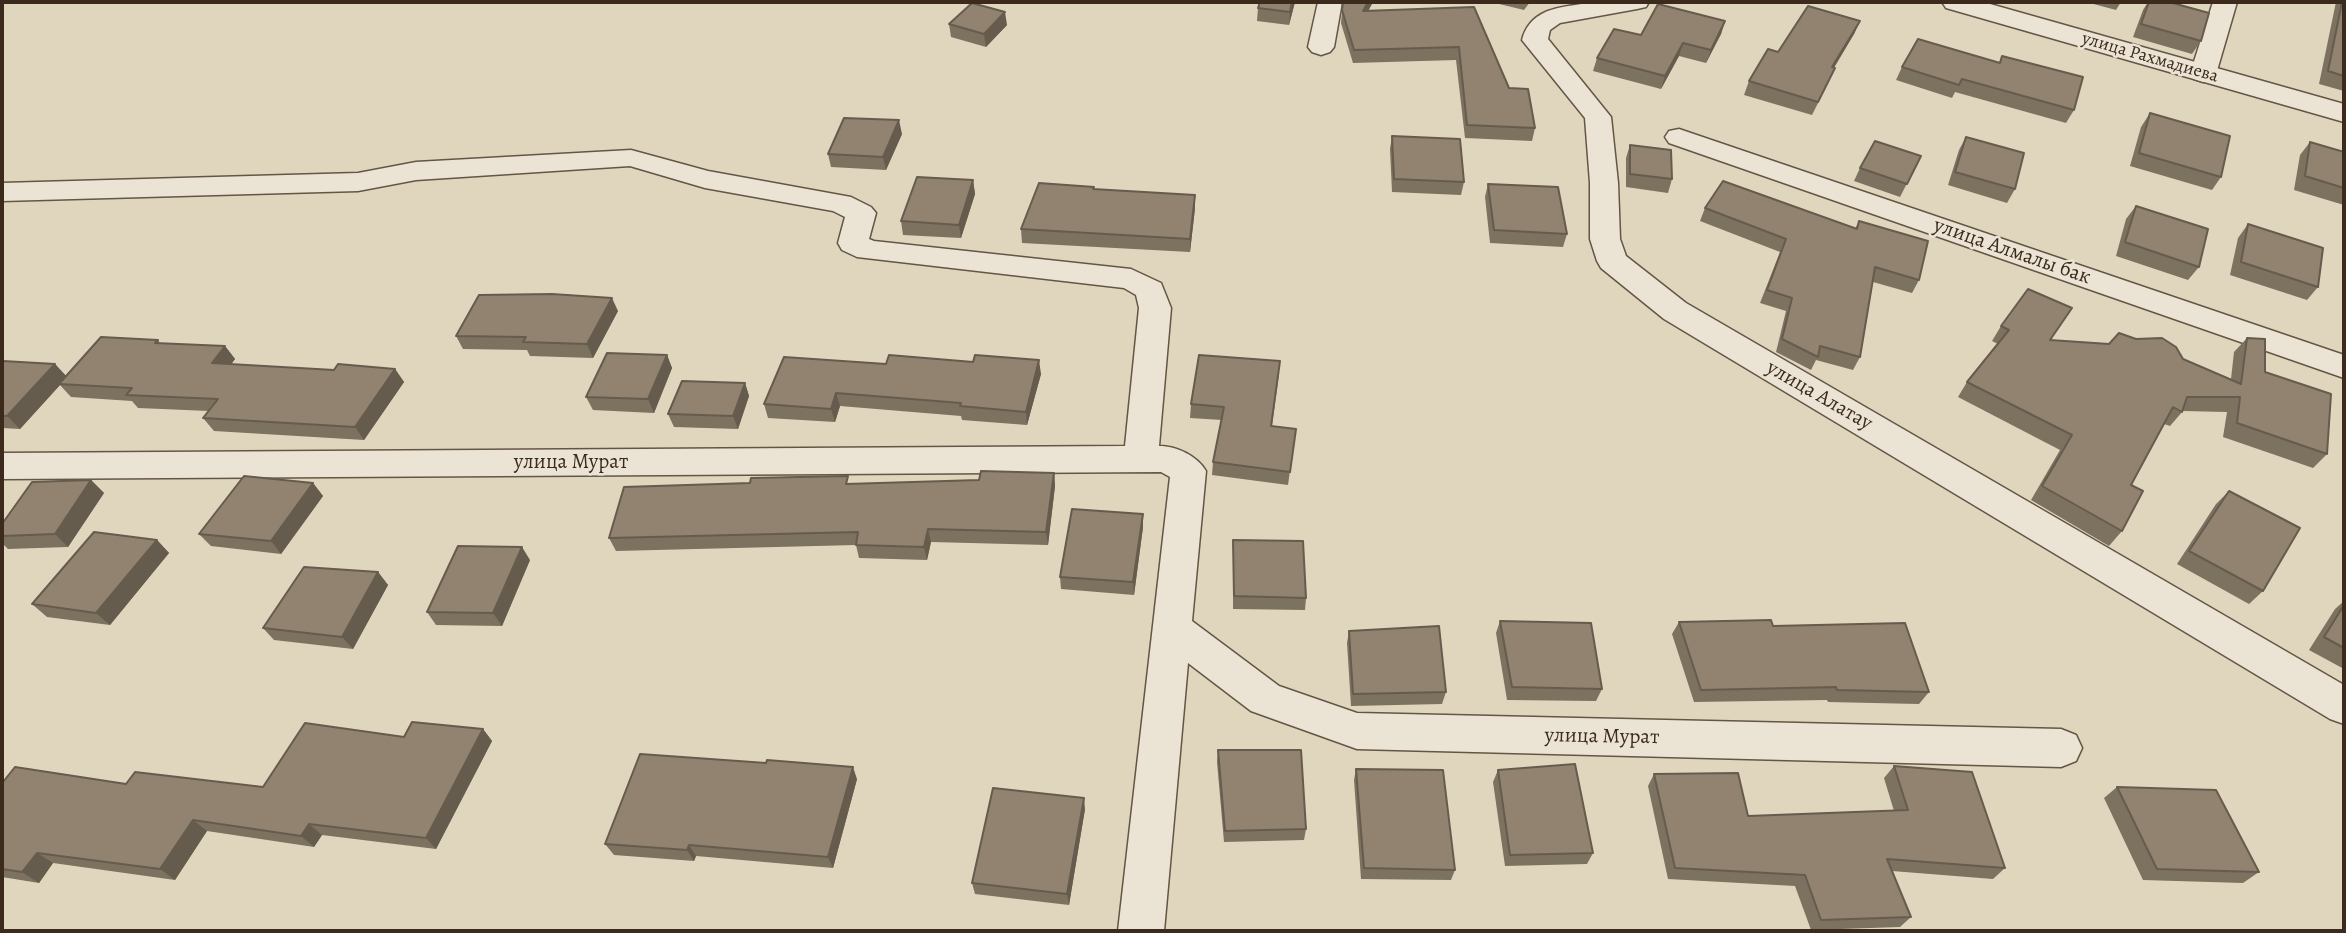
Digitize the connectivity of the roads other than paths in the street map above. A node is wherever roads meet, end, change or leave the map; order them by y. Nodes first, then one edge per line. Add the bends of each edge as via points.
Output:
1 (1331, 2) edge
2 (1637, 2) edge
3 (1955, 2) edge
4 (2225, 2) edge
5 (1321, 47) dead end
6 (2203, 74) junction
7 (2344, 113) edge
8 (1679, 137) dead end
9 (2, 192) edge
10 (2344, 367) edge
11 (1141, 459) junction
12 (2, 467) edge
13 (1172, 628) junction
14 (2344, 706) edge
15 (2061, 748) dead end
16 (1142, 931) edge

1 - 5 street
2 - 14 street, улица Алатау via 1552,17 1538,27 1535,40 1598,117 1605,239 1612,261 1675,311
3 - 6 street, улица Рахмадиева
4 - 6 street
6 - 7 street, улица Рахмадиева
8 - 10 street, улица Алмалы бак
9 - 11 street via 358,182 416,172 631,158 705,179 841,203 861,213 853,243 868,250 1131,279 1150,290 1155,308
11 - 12 street, улица Мурат
11 - 13 street, улица Мурат via 1166,459 1188,471
13 - 15 street, улица Мурат via 1265,699 1357,731
13 - 16 street

